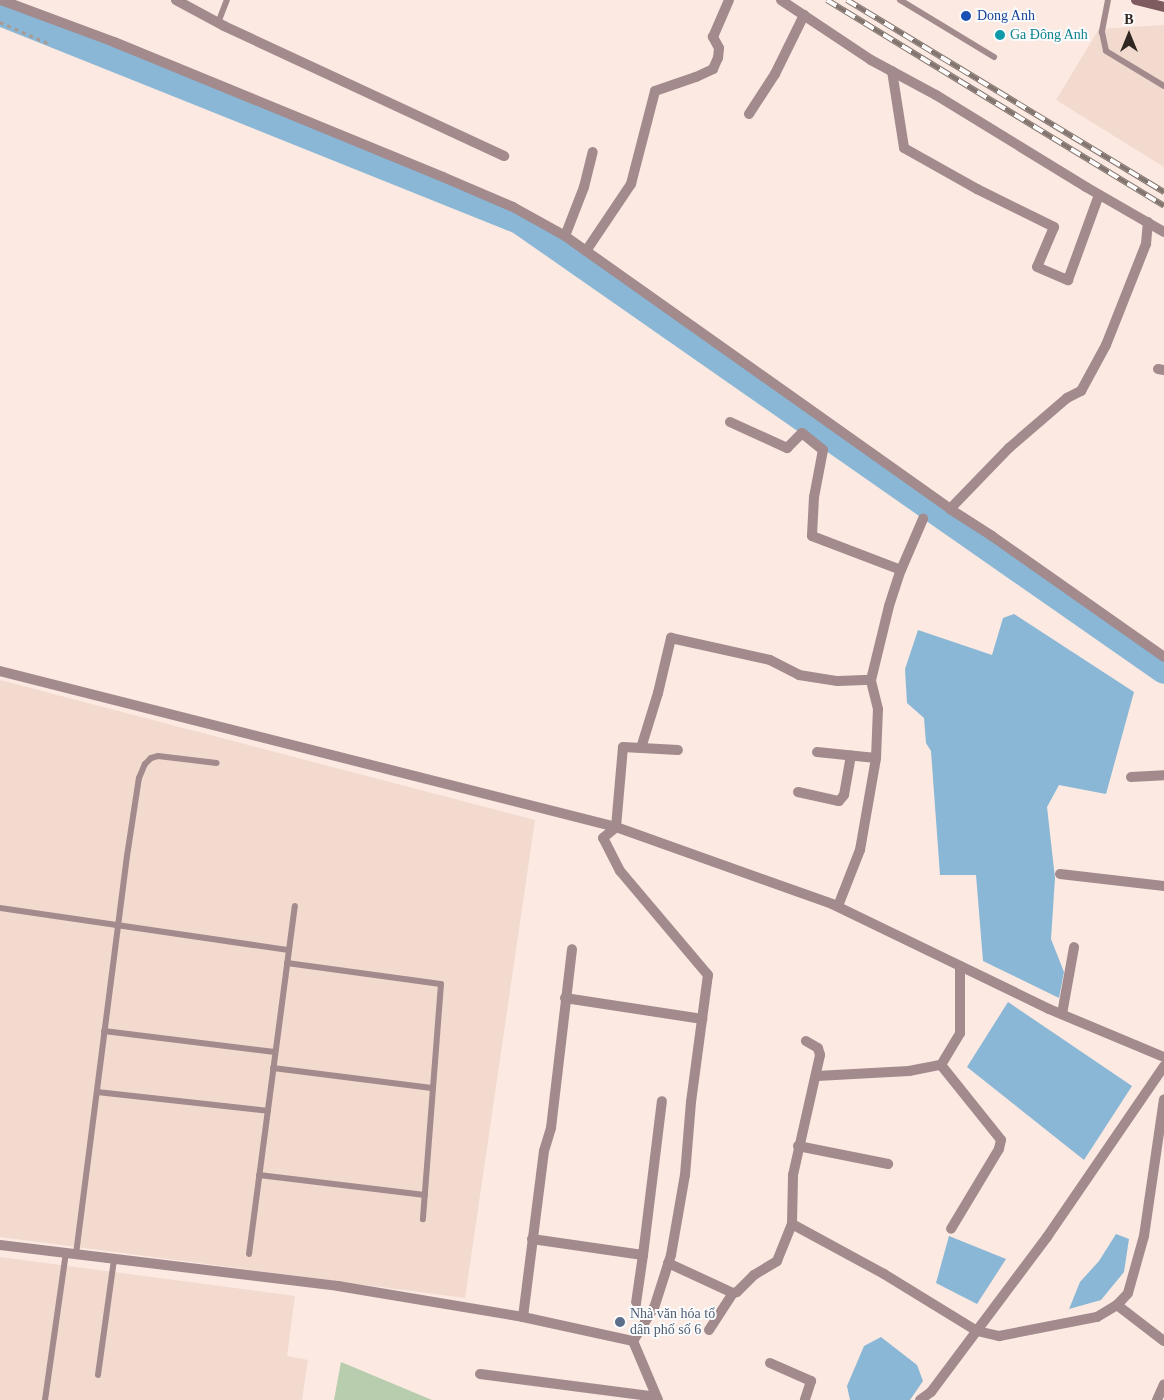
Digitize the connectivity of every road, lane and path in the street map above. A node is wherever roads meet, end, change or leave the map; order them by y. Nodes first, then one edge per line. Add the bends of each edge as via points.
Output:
1 (1, 0) edge
2 (176, 0) edge
3 (227, 0) edge
4 (729, 0) edge
5 (781, 0) edge
6 (900, 0) edge
7 (1108, 0) edge
8 (1136, 0) edge
9 (1164, 7) edge
10 (804, 15) junction
11 (0, 22) edge
12 (218, 23) junction
13 (50, 44) dead end
14 (994, 57) dead end
15 (892, 71) junction
16 (1164, 86) edge
17 (749, 114) dead end
18 (593, 152) dead end
19 (504, 156) dead end
20 (1099, 194) junction
21 (1148, 222) junction
22 (1164, 232) edge
23 (565, 236) junction
24 (586, 251) junction
25 (730, 422) dead end
26 (950, 510) junction
27 (923, 519) dead end
28 (901, 570) junction
29 (1164, 657) edge
30 (0, 671) edge
31 (870, 680) junction
32 (641, 748) junction
33 (678, 750) dead end
34 (817, 752) dead end
35 (851, 756) junction
36 (876, 758) junction
37 (217, 763) dead end
38 (1164, 775) edge
39 (1131, 777) dead end
40 (798, 792) dead end
41 (616, 826) junction
42 (1060, 874) dead end
43 (1164, 886) edge
44 (295, 906) dead end
45 (838, 906) junction
46 (0, 908) edge
47 (118, 925) junction
48 (1074, 947) dead end
49 (572, 949) dead end
50 (289, 950) junction
51 (287, 962) junction
52 (960, 966) junction
53 (565, 998) junction
54 (1062, 1014) junction
55 (702, 1019) junction
56 (104, 1031) junction
57 (806, 1040) dead end
58 (275, 1052) junction
59 (1164, 1057) edge
60 (940, 1065) junction
61 (1164, 1066) edge
62 (273, 1068) junction
63 (817, 1076) junction
64 (432, 1088) junction
65 (97, 1092) junction
66 (1164, 1099) edge
67 (662, 1101) dead end
68 (268, 1111) junction
69 (798, 1146) junction
70 (888, 1164) dead end
71 (259, 1175) junction
72 (425, 1195) junction
73 (423, 1219) dead end
74 (792, 1224) junction
75 (950, 1229) dead end
76 (532, 1238) junction
77 (0, 1245) edge
78 (71, 1254) junction
79 (249, 1254) dead end
80 (643, 1255) junction
81 (114, 1259) junction
82 (668, 1263) junction
83 (732, 1293) junction
84 (1117, 1305) junction
85 (635, 1310) dead end
86 (523, 1316) junction
87 (708, 1330) dead end
88 (977, 1330) junction
89 (633, 1341) junction
90 (1164, 1341) edge
91 (770, 1363) dead end
92 (480, 1374) dead end
93 (98, 1375) dead end
94 (1164, 1384) edge
95 (657, 1399) edge
96 (45, 1400) edge
97 (805, 1400) edge
98 (920, 1400) edge
99 (1157, 1400) edge

1 - 23 street via 114,42 443,177 513,207
2 - 12 street
3 - 12 lane
4 - 24 street via 713,37 719,48 713,69 655,91 631,184
5 - 10 street
6 - 14 lane
7 - 16 lane via 1102,32 1106,51
8 - 9 street
10 - 15 street
10 - 17 street via 775,74
11 - 13 path
12 - 19 street
15 - 20 street via 936,94
15 - 20 street via 904,148 1054,227 1037,268 1068,280
18 - 23 street
20 - 21 street
21 - 22 street
21 - 26 street via 1146,244 1106,346 1080,391 1066,398 1009,448
23 - 24 street
24 - 26 street
25 - 28 street via 787,448 802,433 823,450 814,497 812,536
26 - 29 street
27 - 28 street
28 - 31 street
30 - 41 street
31 - 32 street via 838,681 799,675 770,660 671,638
31 - 36 street via 878,709
32 - 33 street
32 - 41 street via 623,747
34 - 35 street
35 - 36 street
35 - 40 street via 844,795 839,801
36 - 45 street via 860,850
37 - 47 lane via 158,756 145,764 138,778
38 - 39 street
41 - 45 street
41 - 55 street via 603,838 620,871 708,975
42 - 43 street
44 - 50 lane
45 - 52 street
46 - 47 lane
47 - 50 lane
47 - 56 lane
48 - 54 street
49 - 53 street
50 - 51 lane
51 - 58 lane
51 - 64 lane via 441,984
52 - 54 street
52 - 60 street via 960,1032
53 - 55 street
53 - 76 street via 551,1128 544,1151
54 - 59 street
55 - 82 street via 685,1175
56 - 58 lane
56 - 65 lane
57 - 63 street via 818,1048
58 - 62 lane
60 - 63 street via 909,1071
60 - 75 street via 1001,1140 999,1149
61 - 88 street via 1047,1237
62 - 64 lane
62 - 68 lane
63 - 69 street
64 - 72 lane
65 - 68 lane
65 - 78 lane
66 - 84 street via 1144,1236 1128,1293
67 - 80 street
68 - 71 lane
69 - 70 street
69 - 74 street via 793,1175
71 - 72 lane
71 - 79 lane
72 - 73 lane
74 - 83 street via 777,1261
74 - 88 street
76 - 80 street
76 - 86 street
77 - 78 street
78 - 81 street
78 - 96 lane
80 - 85 street
81 - 86 street via 338,1286
81 - 93 lane
82 - 83 street
82 - 89 street via 654,1308
83 - 87 street
84 - 88 street via 1097,1317 1000,1336
84 - 90 street
86 - 89 street
88 - 98 street via 931,1392
89 - 95 street
91 - 97 street via 811,1381
92 - 95 street
94 - 99 street

